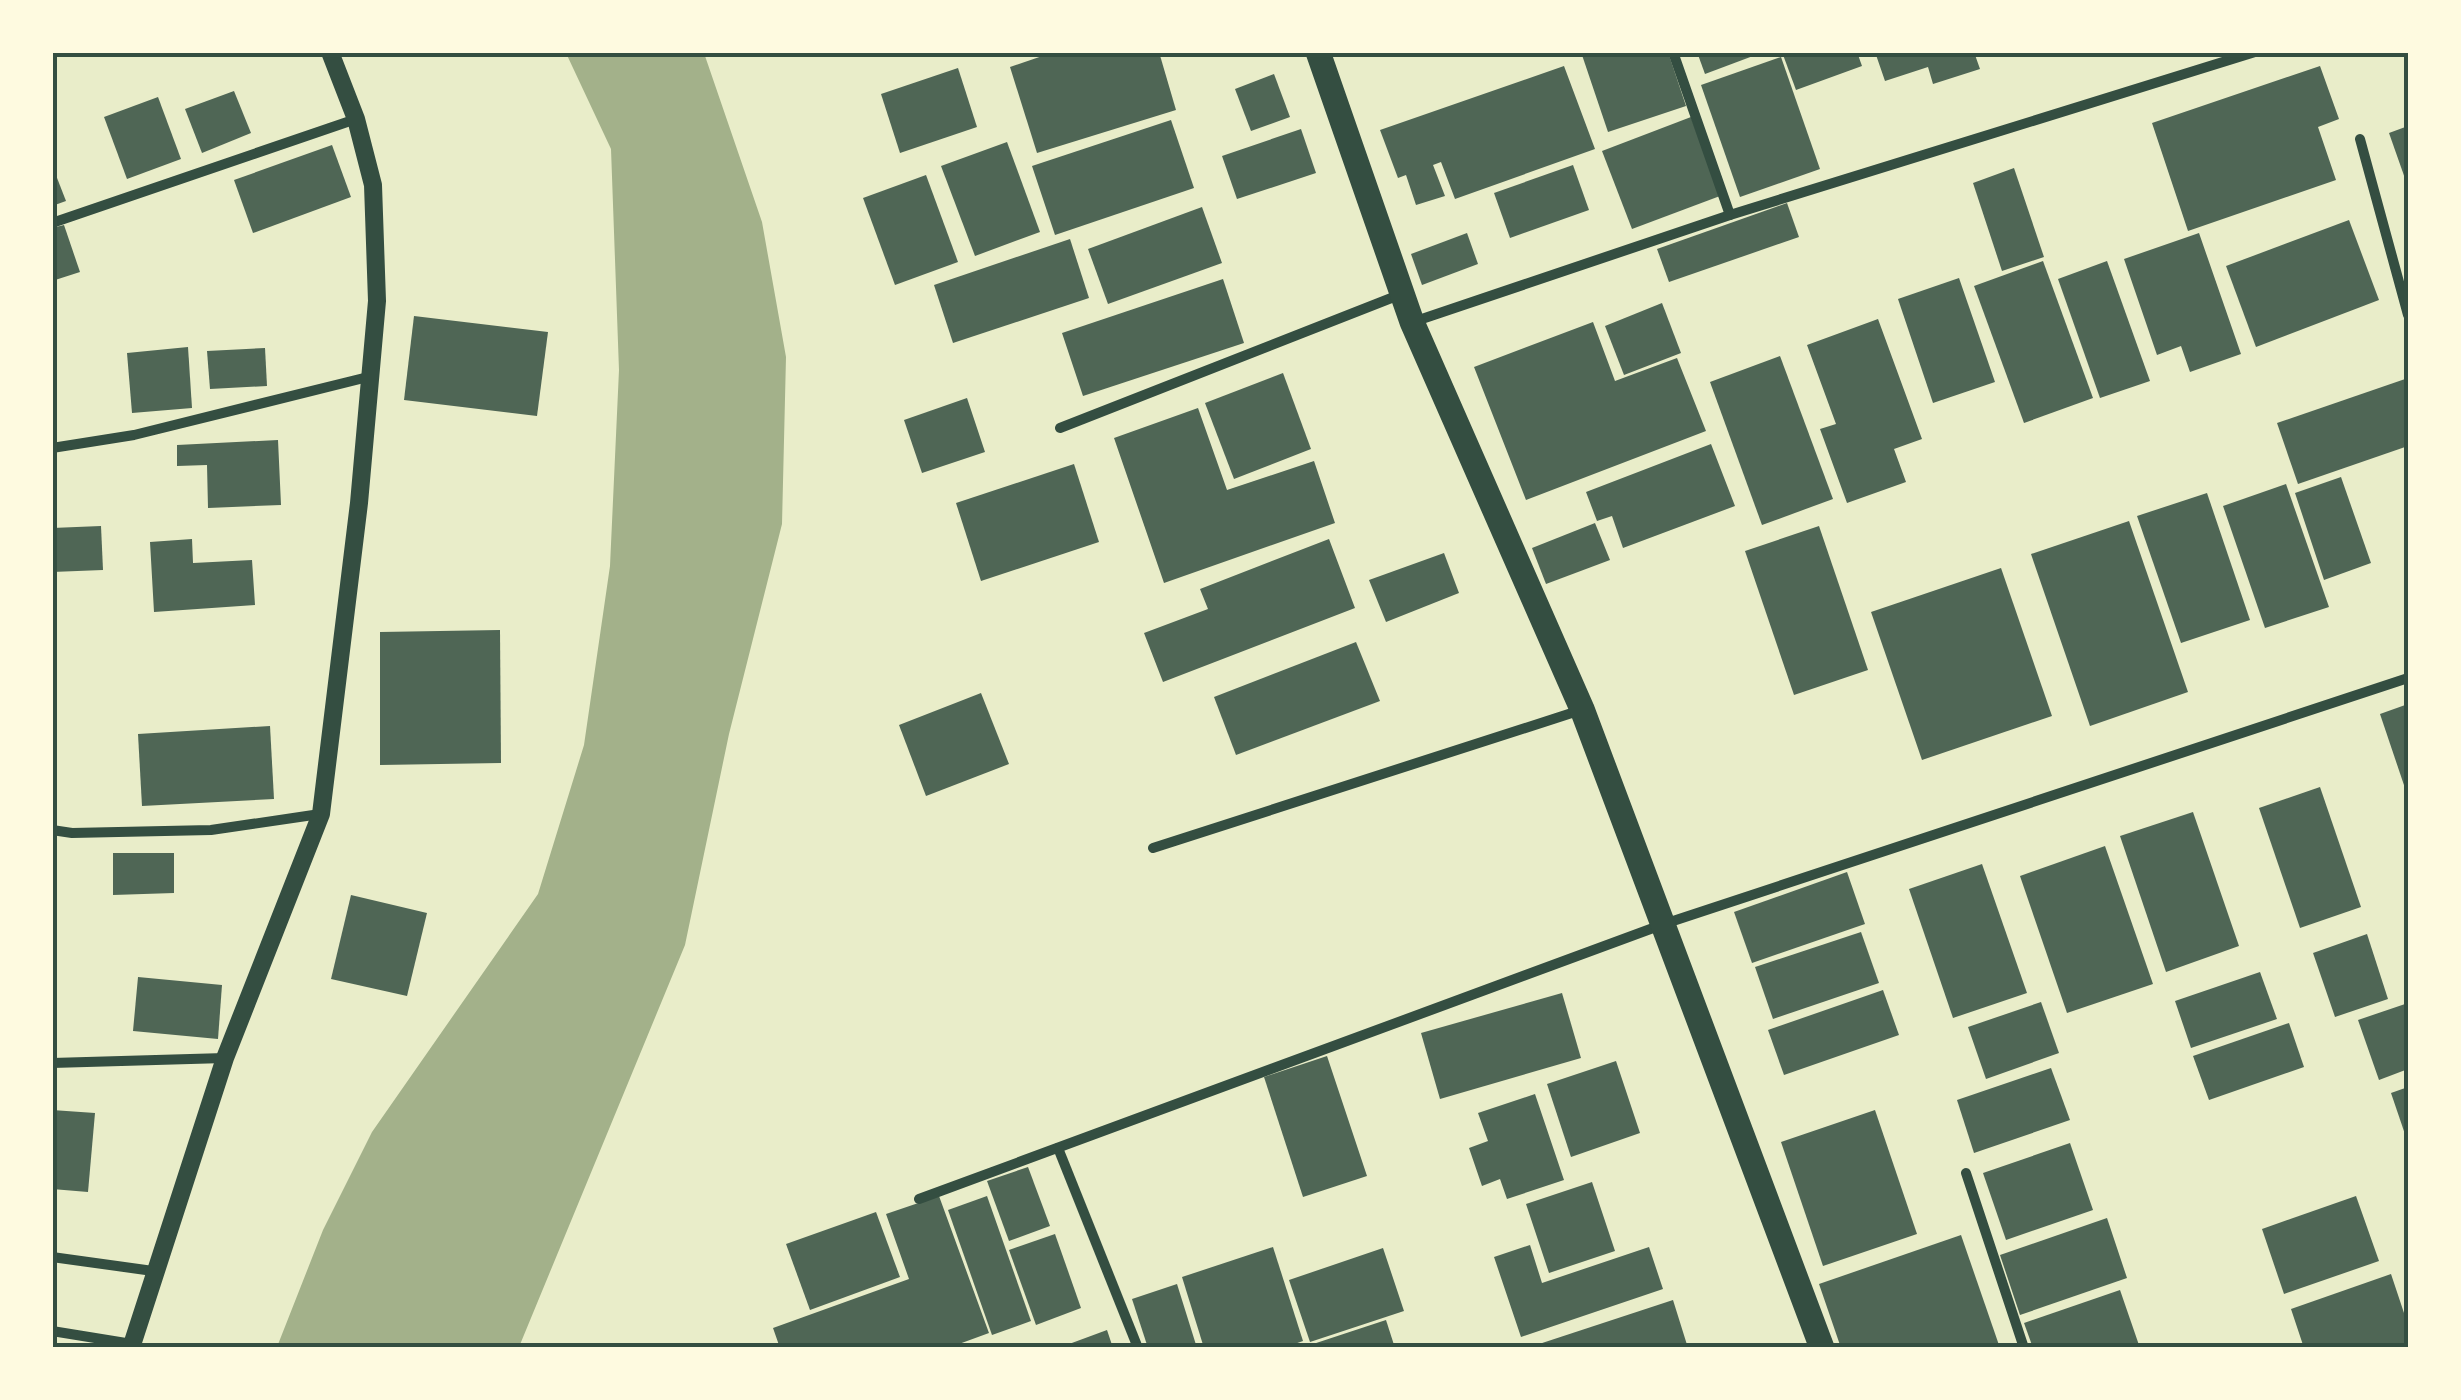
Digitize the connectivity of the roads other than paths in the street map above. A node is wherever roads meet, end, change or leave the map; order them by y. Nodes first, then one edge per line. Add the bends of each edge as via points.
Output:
1 (330, 52) edge
2 (1318, 52) edge
3 (1672, 52) edge
4 (2254, 52) edge
5 (356, 119) junction
6 (2360, 139) dead end
7 (1730, 215) junction
8 (52, 223) edge
9 (1402, 294) junction
10 (2408, 316) edge
11 (1412, 322) junction
12 (372, 376) junction
13 (1060, 428) dead end
14 (52, 448) edge
15 (2408, 678) edge
16 (1582, 710) junction
17 (321, 814) junction
18 (52, 830) edge
19 (1153, 848) dead end
20 (1664, 924) junction
21 (225, 1058) junction
22 (52, 1063) edge
23 (1058, 1148) junction
24 (1966, 1173) dead end
25 (919, 1199) dead end
26 (52, 1256) edge
27 (153, 1271) junction
28 (52, 1331) edge
29 (132, 1346) edge
30 (1138, 1348) edge
31 (1822, 1348) edge
32 (2024, 1348) edge

1 - 5 street
2 - 9 main road
3 - 7 street
4 - 7 street
5 - 8 street
5 - 12 street via 377,233
6 - 10 street
7 - 11 street
9 - 11 main road
9 - 13 street
11 - 16 main road
12 - 14 street via 134,435
12 - 17 street
15 - 20 street
16 - 19 street
16 - 20 main road
17 - 18 street via 210,830
17 - 21 street
20 - 23 street
20 - 31 main road
21 - 22 street
21 - 27 street
23 - 25 street
23 - 30 street
24 - 32 street
26 - 27 street
27 - 29 street
28 - 29 street

